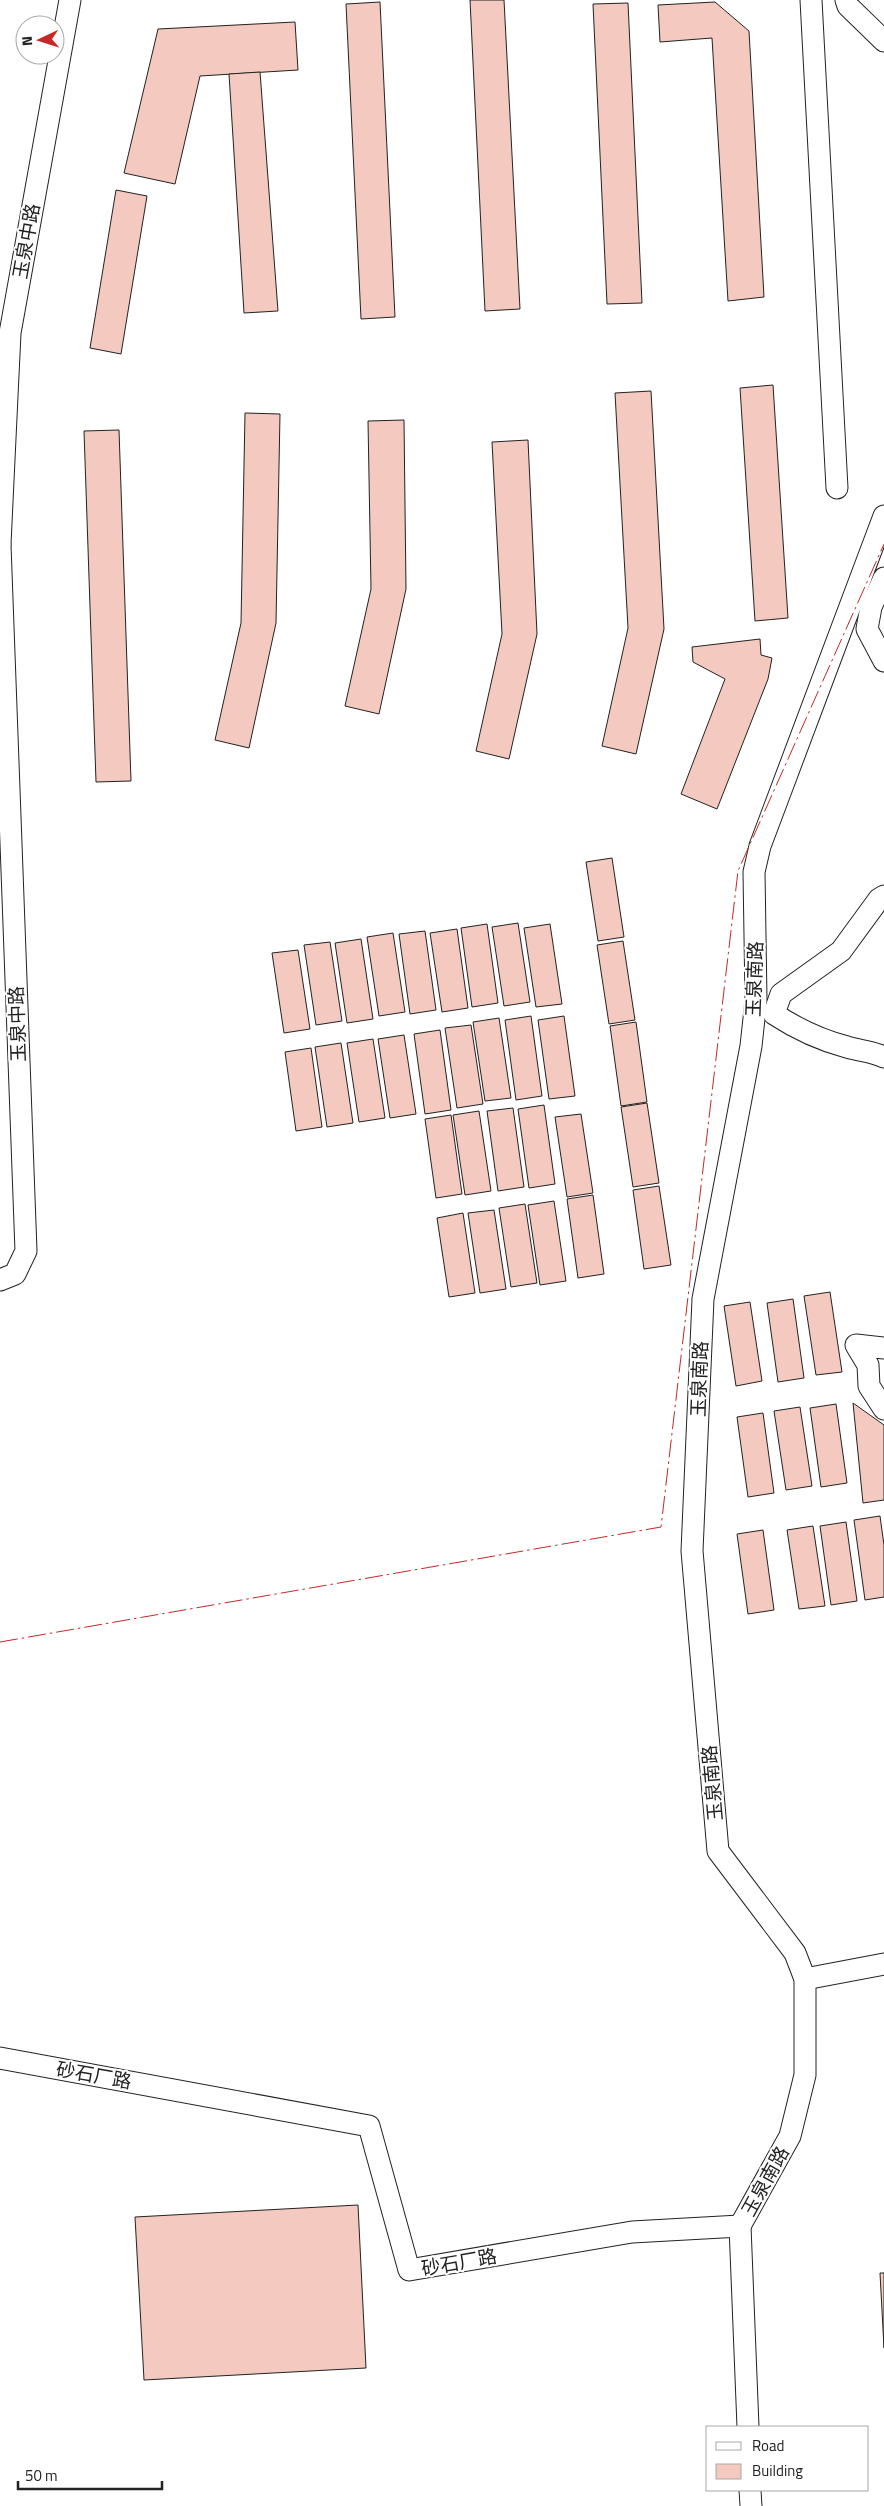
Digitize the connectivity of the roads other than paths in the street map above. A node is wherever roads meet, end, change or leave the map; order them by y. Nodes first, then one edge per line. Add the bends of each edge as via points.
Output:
1 (70, 0) edge
2 (811, 0) edge
3 (846, 0) edge
4 (884, 41) edge
5 (837, 488) dead end
6 (884, 516) edge
7 (0, 544) edge
8 (884, 578) edge
9 (884, 661) edge
10 (884, 896) edge
11 (884, 1057) edge
12 (0, 1280) edge
13 (884, 1348) edge
14 (884, 1409) edge
15 (884, 1964) edge
16 (805, 1979) junction
17 (0, 2058) edge
18 (740, 2226) junction
19 (748, 2426) edge
20 (750, 2491) edge
21 (751, 2506) edge

1 - 7 street, 玉泉中路 via 10,333
2 - 5 street
3 - 4 street via 848,6
6 - 16 street, 玉泉南路 via 760,846 754,872 756,1000 751,1046 703,1299 692,1550 718,1851 795,1953
7 - 12 street, 玉泉中路 via 26,1251 15,1274
8 - 9 street via 871,607 868,629
10 - 11 street via 841,951 781,994 774,1014 799,1031 848,1048 870,1050
13 - 14 street via 856,1344 868,1365 869,1386
15 - 16 street
16 - 18 street, 玉泉南路 via 805,2075 790,2136
17 - 18 street, 砂石厂路 via 369,2126 409,2270 632,2232
18 - 19 street
20 - 21 street

